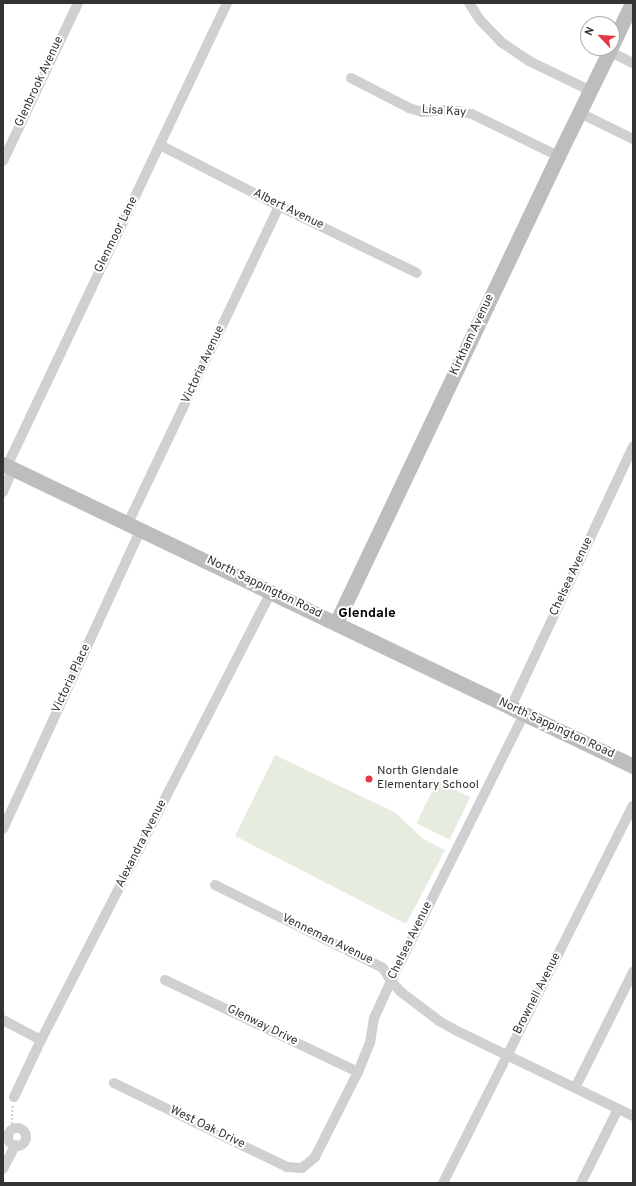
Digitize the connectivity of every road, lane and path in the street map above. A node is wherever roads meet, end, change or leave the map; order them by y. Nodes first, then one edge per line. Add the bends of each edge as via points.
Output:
1 (78, 3) edge
2 (227, 3) edge
3 (469, 3) edge
4 (632, 3) edge
5 (620, 29) edge
6 (620, 54) edge
7 (607, 56) edge
8 (633, 63) edge
9 (351, 78) dead end
10 (591, 91) junction
11 (580, 113) junction
12 (633, 139) edge
13 (160, 145) junction
14 (558, 156) junction
15 (3, 161) edge
16 (279, 206) junction
17 (417, 273) dead end
18 (633, 446) edge
19 (7, 466) edge
20 (3, 492) edge
21 (135, 526) junction
22 (271, 592) junction
23 (336, 623) junction
24 (518, 711) junction
25 (633, 766) edge
26 (633, 806) edge
27 (3, 829) edge
28 (215, 885) dead end
29 (633, 972) edge
30 (165, 980) dead end
31 (391, 981) junction
32 (3, 1020) edge
33 (41, 1040) junction
34 (507, 1055) junction
35 (358, 1072) junction
36 (114, 1083) dead end
37 (576, 1088) junction
38 (14, 1097) joint
39 (618, 1108) junction
40 (633, 1116) edge
41 (14, 1129) joint
42 (302, 1168) joint
43 (3, 1169) edge
44 (443, 1183) edge
45 (581, 1183) edge

1 - 15 street, Glenbrook Avenue
2 - 13 street, Glenmoor Lane
3 - 10 street via 480,20 501,42 529,61
4 - 5 street, Kirkham Avenue
6 - 8 street
7 - 10 street, Kirkham Avenue
9 - 14 street, Lisa Kay via 408,108 422,112 454,110 472,114
10 - 11 street, Kirkham Avenue
11 - 12 street
11 - 14 street, Kirkham Avenue
13 - 16 street, Albert Avenue
13 - 19 street, Glenmoor Lane
14 - 23 street, Kirkham Avenue
16 - 17 street, Albert Avenue
16 - 21 street, Victoria Avenue
18 - 24 street, Chelsea Avenue
19 - 20 street, Glenmoor Lane
19 - 21 street, North Sappington Road
21 - 22 street, North Sappington Road
21 - 27 street, Victoria Place
22 - 23 street, North Sappington Road
22 - 33 street, Alexandra Avenue
23 - 24 street, North Sappington Road
24 - 25 street, North Sappington Road
24 - 31 street, Chelsea Avenue
26 - 34 street, Brownell Avenue
28 - 31 street, Venneman Avenue via 383,968
29 - 37 street
30 - 35 street, Glenway Drive
31 - 34 street, Venneman Avenue via 401,992 439,1021
31 - 35 street, Chelsea Avenue via 374,1018 370,1043
32 - 33 street
33 - 38 street, Alexandra Avenue
34 - 37 street, Venneman Avenue
34 - 44 street, Brownell Avenue
35 - 42 street, Chelsea Avenue via 315,1157
36 - 42 street, West Oak Drive via 287,1167
37 - 39 street, Venneman Avenue
38 - 41 path
39 - 40 street, Venneman Avenue
39 - 45 street
41 - 43 street via 22,1129 26,1137 21,1145 15,1145

